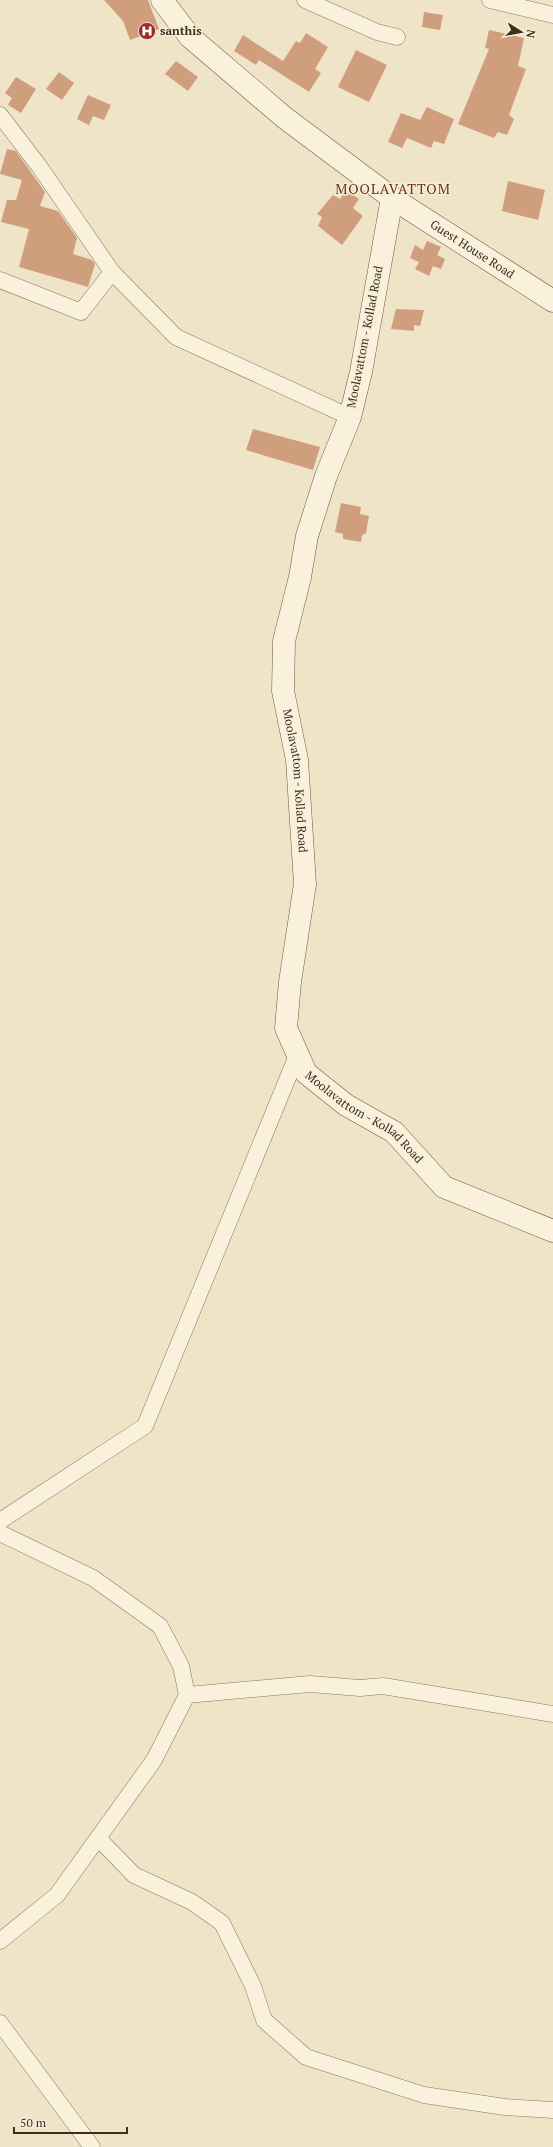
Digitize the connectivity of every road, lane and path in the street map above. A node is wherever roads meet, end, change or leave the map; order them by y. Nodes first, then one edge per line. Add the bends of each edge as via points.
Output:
1 (162, 0) edge
2 (305, 0) edge
3 (490, 0) edge
4 (553, 15) edge
5 (397, 37) dead end
6 (0, 114) edge
7 (392, 198) junction
8 (112, 272) junction
9 (0, 280) edge
10 (553, 301) edge
11 (350, 417) junction
12 (298, 1053) junction
13 (553, 1231) edge
14 (0, 1522) edge
15 (0, 1533) edge
16 (187, 1695) junction
17 (553, 1714) edge
18 (98, 1838) junction
19 (0, 1941) edge
20 (0, 2023) edge
21 (553, 2110) edge
22 (92, 2147) edge

1 - 7 main road, Guest House Road via 196,42 285,118
2 - 5 street via 377,32
3 - 4 street
6 - 8 street
7 - 10 main road, Guest House Road
7 - 11 main road, Moolavattom - Kollad Road via 361,372
8 - 9 street via 81,312
8 - 11 street via 176,337
11 - 12 main road, Moolavattom - Kollad Road via 326,476 307,536 284,641 284,691 297,760 305,884 290,982 286,1028
12 - 13 main road, Moolavattom - Kollad Road via 306,1073 346,1105 394,1132 444,1188
12 - 14 street via 145,1426
15 - 16 street via 93,1578 160,1626 181,1666
16 - 17 street via 310,1684 360,1688 383,1686
16 - 18 street via 154,1760
18 - 19 street via 57,1895
18 - 21 street via 134,1875 192,1902 222,1923 253,1986 264,2020 306,2057 424,2095 505,2107
20 - 22 street

